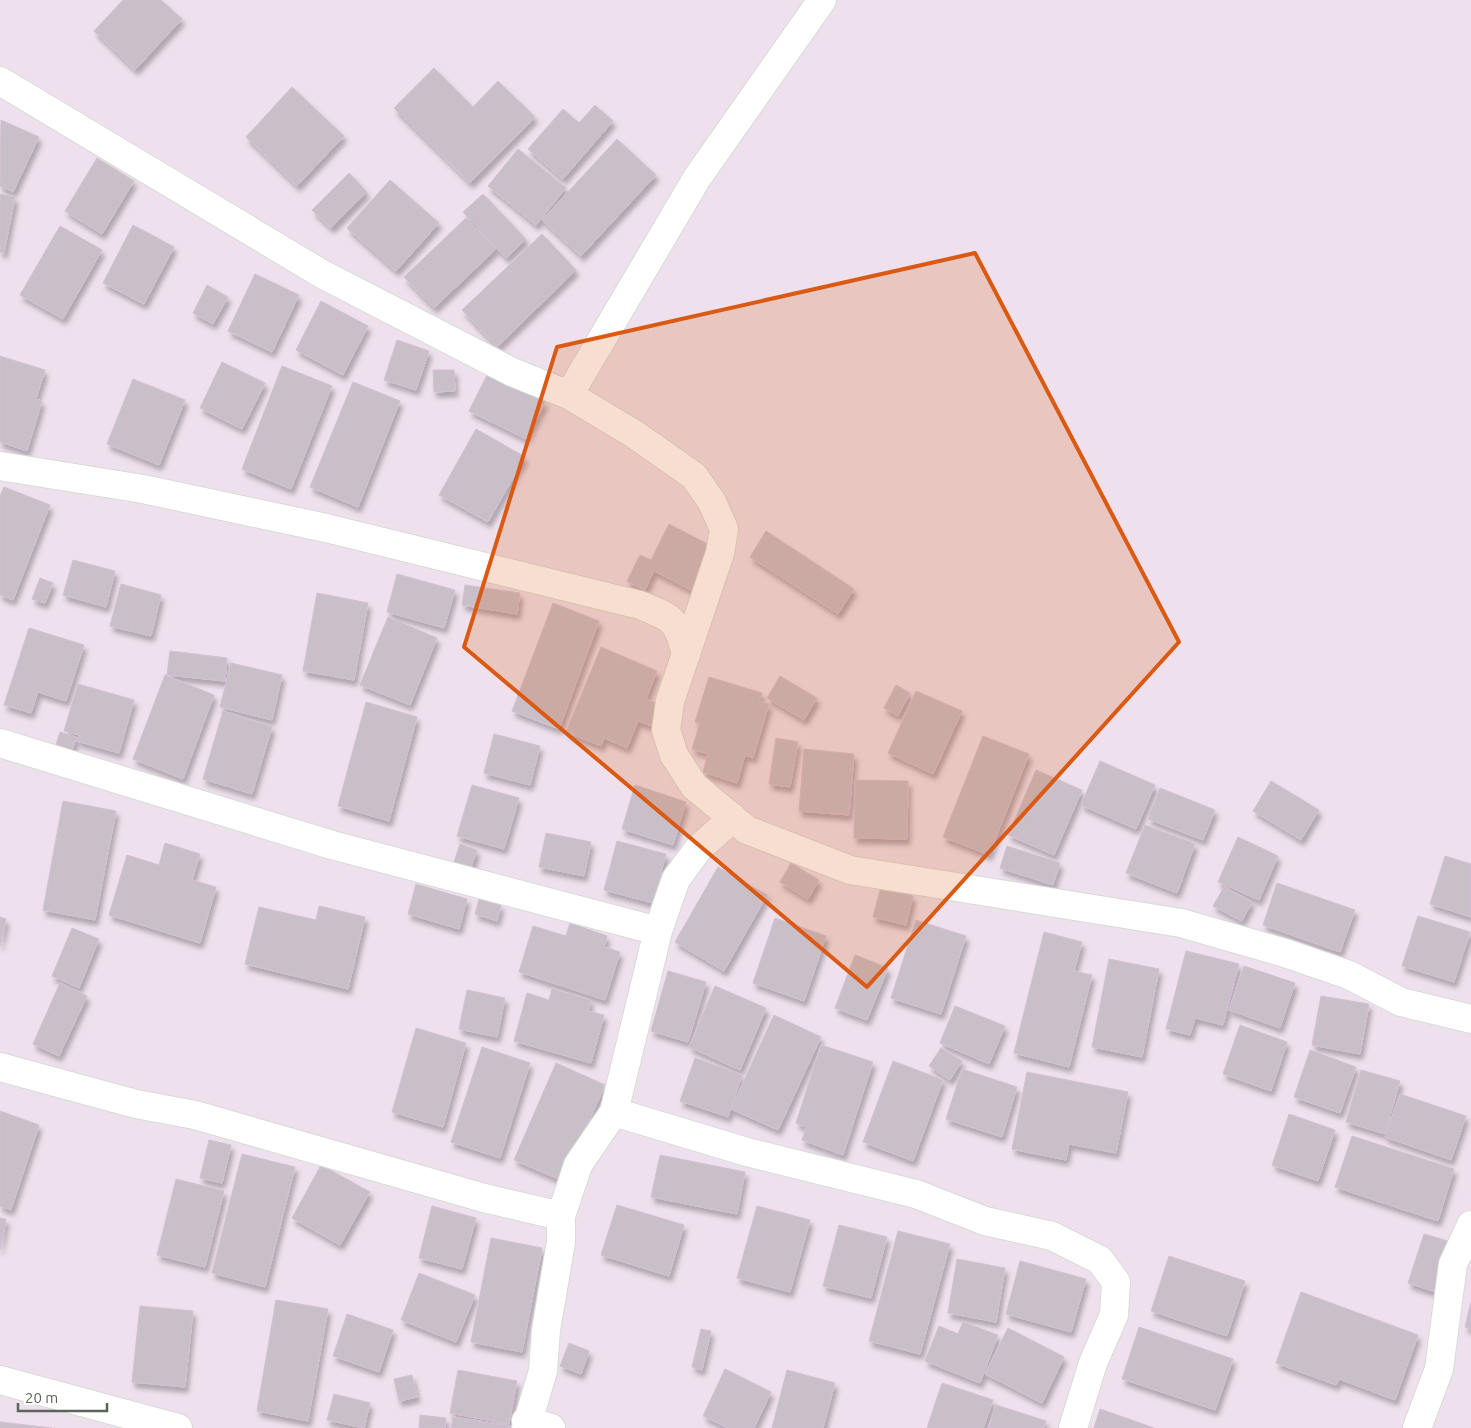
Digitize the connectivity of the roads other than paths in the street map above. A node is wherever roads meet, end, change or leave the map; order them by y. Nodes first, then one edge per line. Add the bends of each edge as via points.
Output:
1 (822, 0) edge
2 (0, 81) edge
3 (570, 395) junction
4 (0, 466) edge
5 (686, 655) junction
6 (0, 744) edge
7 (733, 818) junction
8 (658, 931) junction
9 (1471, 1019) edge
10 (0, 1067) edge
11 (614, 1112) junction
12 (561, 1216) junction
13 (1471, 1225) edge
14 (0, 1380) edge
15 (534, 1426) edge
16 (178, 1428) edge
17 (1073, 1428) edge
18 (1417, 1428) edge

1 - 3 street via 698,178
2 - 3 street via 322,274 512,372
3 - 5 street via 694,476 712,502 724,529 720,553
4 - 5 street via 143,489 326,528 640,605 665,615 680,629
5 - 7 street via 670,701 666,730 674,755 694,786
6 - 8 street via 332,845
7 - 8 street via 699,848 676,879
7 - 9 street via 761,837 850,870 1181,923 1349,975 1400,1002
8 - 11 street
10 - 12 street via 136,1104 195,1115 484,1198
11 - 12 street via 578,1165
11 - 17 street via 747,1152 916,1194 984,1221 1052,1236 1100,1260 1116,1282 1114,1315 1093,1363
12 - 15 street via 561,1242
13 - 18 street via 1453,1264 1439,1369
14 - 16 street

